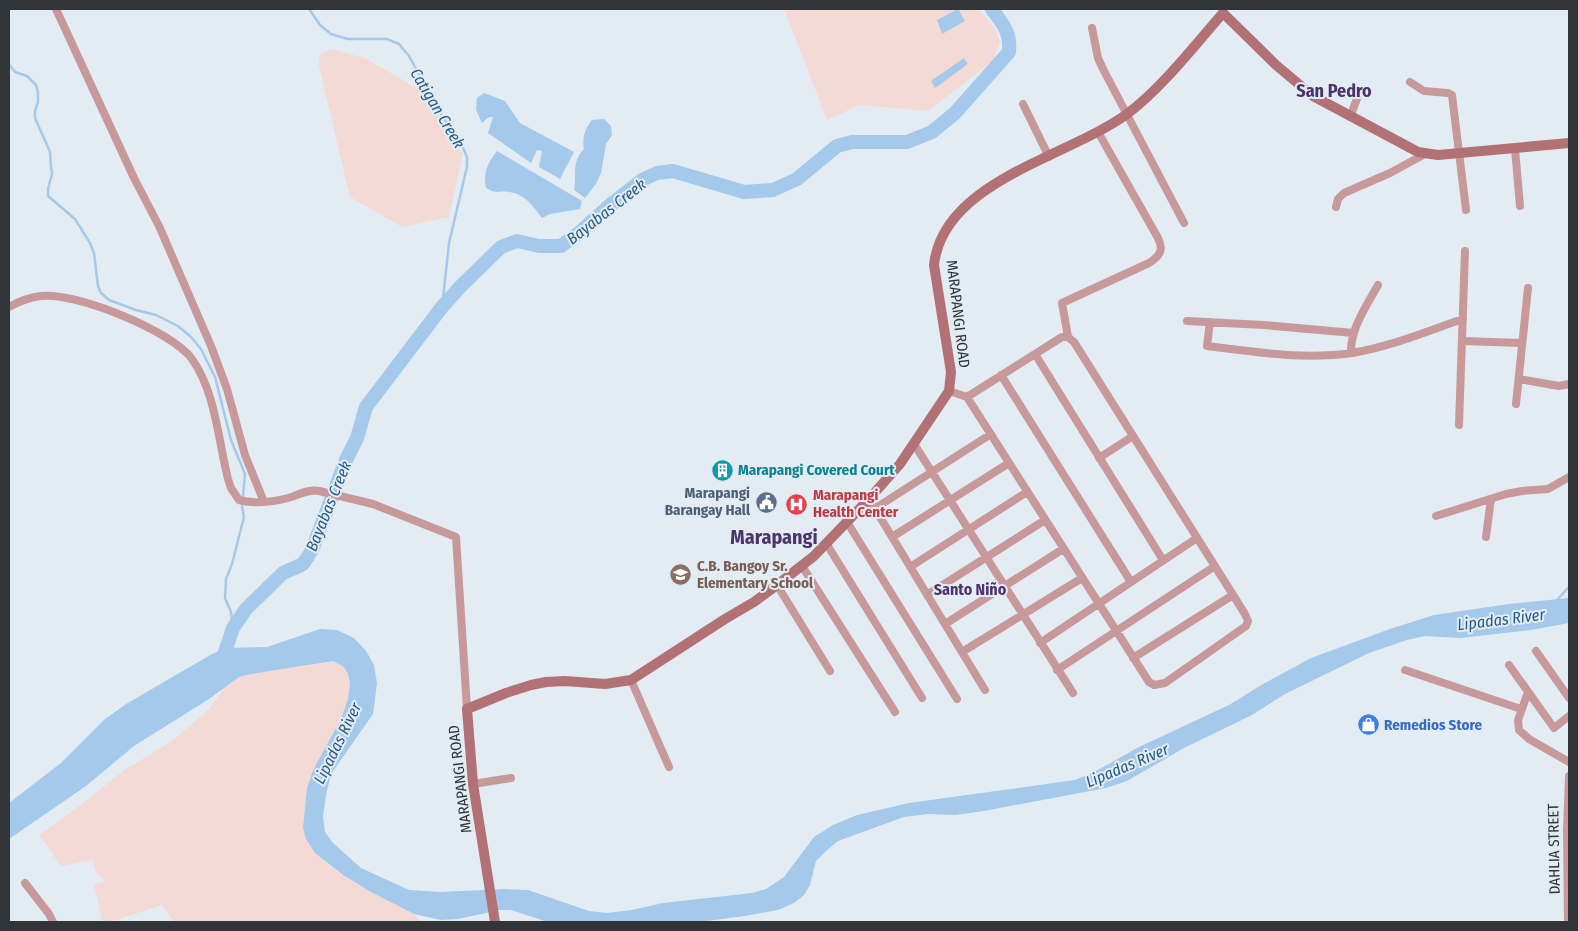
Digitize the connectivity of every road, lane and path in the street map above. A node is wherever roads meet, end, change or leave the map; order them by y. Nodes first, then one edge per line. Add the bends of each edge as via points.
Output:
1 (56, 9) edge
2 (1223, 10) edge
3 (1092, 28) dead end
4 (1410, 82) dead end
5 (1360, 91) dead end
6 (1024, 104) dead end
7 (1127, 114) junction
8 (1350, 117) junction
9 (1098, 132) junction
10 (1569, 143) edge
11 (1515, 148) junction
12 (1425, 154) junction
13 (1459, 154) junction
14 (1049, 156) junction
15 (1520, 206) dead end
16 (1336, 207) dead end
17 (1466, 210) dead end
18 (1184, 223) dead end
19 (1465, 251) dead end
20 (1378, 285) dead end
21 (1528, 288) dead end
22 (9, 307) edge
23 (1463, 319) junction
24 (1186, 321) dead end
25 (1210, 322) junction
26 (1354, 333) junction
27 (1068, 336) junction
28 (1462, 341) junction
29 (1522, 343) junction
30 (1351, 353) junction
31 (1034, 354) junction
32 (1001, 375) junction
33 (1519, 379) junction
34 (1569, 384) edge
35 (949, 391) junction
36 (967, 396) junction
37 (1516, 404) dead end
38 (1459, 425) dead end
39 (990, 434) junction
40 (1133, 436) junction
41 (914, 444) junction
42 (1099, 458) junction
43 (1009, 463) junction
44 (932, 472) junction
45 (1569, 477) edge
46 (1027, 492) junction
47 (868, 499) junction
48 (1491, 499) junction
49 (950, 500) junction
50 (264, 502) junction
51 (874, 508) junction
52 (1436, 516) dead end
53 (1045, 520) junction
54 (847, 522) junction
55 (968, 530) junction
56 (892, 537) junction
57 (1486, 537) dead end
58 (1197, 538) junction
59 (826, 543) junction
60 (1063, 549) junction
61 (986, 558) junction
62 (1162, 560) junction
63 (802, 566) junction
64 (1215, 566) junction
65 (910, 567) junction
66 (1082, 578) junction
67 (1130, 582) junction
68 (777, 586) junction
69 (1004, 586) junction
70 (1233, 595) junction
71 (928, 596) junction
72 (1098, 603) junction
73 (1022, 615) junction
74 (945, 624) junction
75 (1116, 631) junction
76 (1040, 642) junction
77 (1536, 651) dead end
78 (962, 652) junction
79 (1132, 658) junction
80 (1509, 666) dead end
81 (1057, 670) junction
82 (1405, 670) dead end
83 (830, 671) dead end
84 (631, 680) junction
85 (985, 690) dead end
86 (1528, 692) junction
87 (1073, 693) dead end
88 (922, 698) dead end
89 (1569, 698) edge
90 (957, 699) dead end
91 (467, 709) junction
92 (1521, 710) junction
93 (895, 712) dead end
94 (1569, 716) edge
95 (1569, 762) edge
96 (670, 767) dead end
97 (1569, 776) edge
98 (511, 778) dead end
99 (473, 784) junction
100 (25, 883) dead end
101 (494, 918) edge
102 (53, 922) edge
103 (1568, 922) edge

1 - 50 street via 159,226 211,346 245,455
2 - 7 street, MARAPANGI ROAD via 1158,85
2 - 8 street via 1302,88
3 - 7 street via 1098,58
4 - 13 street via 1424,91 1452,95
5 - 8 street
6 - 14 street
7 - 9 street, MARAPANGI ROAD
7 - 18 street
8 - 12 street
9 - 14 street, MARAPANGI ROAD
9 - 27 street via 1162,245 1159,255 1149,263 1062,303
10 - 11 street
11 - 13 street
11 - 15 street
12 - 13 street
12 - 16 street via 1344,193
13 - 17 street
14 - 35 street, MARAPANGI ROAD via 972,199 940,241 934,265 951,372
19 - 23 street
20 - 26 street
21 - 29 street
22 - 50 street via 42,296 83,301 118,314 182,347 202,378 235,495 243,501
23 - 28 street
23 - 30 street
24 - 25 street
25 - 26 street
25 - 30 street via 1207,346 1285,355
26 - 30 street
27 - 31 street
27 - 40 street
28 - 29 street
28 - 38 street
29 - 33 street
31 - 32 street
31 - 42 street
32 - 36 street
32 - 67 street
33 - 34 street via 1559,386
33 - 37 street
35 - 36 street
35 - 41 street, MARAPANGI ROAD
36 - 39 street
39 - 43 street
39 - 44 street
40 - 42 street
40 - 58 street
41 - 44 street
41 - 47 street, MARAPANGI ROAD
42 - 62 street
43 - 46 street
43 - 49 street
44 - 49 street
44 - 51 street
45 - 48 street via 1548,488
46 - 53 street
46 - 55 street
47 - 51 street
47 - 54 street, MARAPANGI ROAD
48 - 52 street
48 - 57 street
49 - 55 street
49 - 56 street
50 - 91 street via 319,490 388,509 456,537
51 - 56 street
53 - 60 street
53 - 61 street
54 - 59 street, MARAPANGI ROAD
54 - 90 street
55 - 61 street
55 - 65 street
56 - 65 street
58 - 62 street
58 - 64 street
59 - 63 street, MARAPANGI ROAD
59 - 88 street
60 - 66 street
60 - 69 street
61 - 69 street
61 - 71 street
62 - 67 street
63 - 68 street, MARAPANGI ROAD
63 - 93 street
64 - 70 street
64 - 75 street
65 - 71 street
66 - 72 street
66 - 73 street
67 - 72 street
68 - 83 street
68 - 84 street, MARAPANGI ROAD
69 - 73 street
69 - 74 street
70 - 79 street
70 - 79 street via 1248,624 1165,683 1154,685 1149,682
71 - 74 street
72 - 75 street
72 - 76 street
73 - 76 street
73 - 78 street
74 - 78 street
75 - 79 street
75 - 81 street
76 - 81 street
77 - 89 street
78 - 85 street
80 - 86 street
81 - 87 street
82 - 92 street
84 - 91 street, MARAPANGI ROAD via 611,684 546,682 506,693
84 - 96 street
86 - 92 street
86 - 94 street via 1554,728
91 - 99 street, MARAPANGI ROAD
92 - 95 street via 1517,725 1522,734
97 - 103 street, DAHLIA STREET
98 - 99 street
99 - 101 street, MARAPANGI ROAD
100 - 102 street

